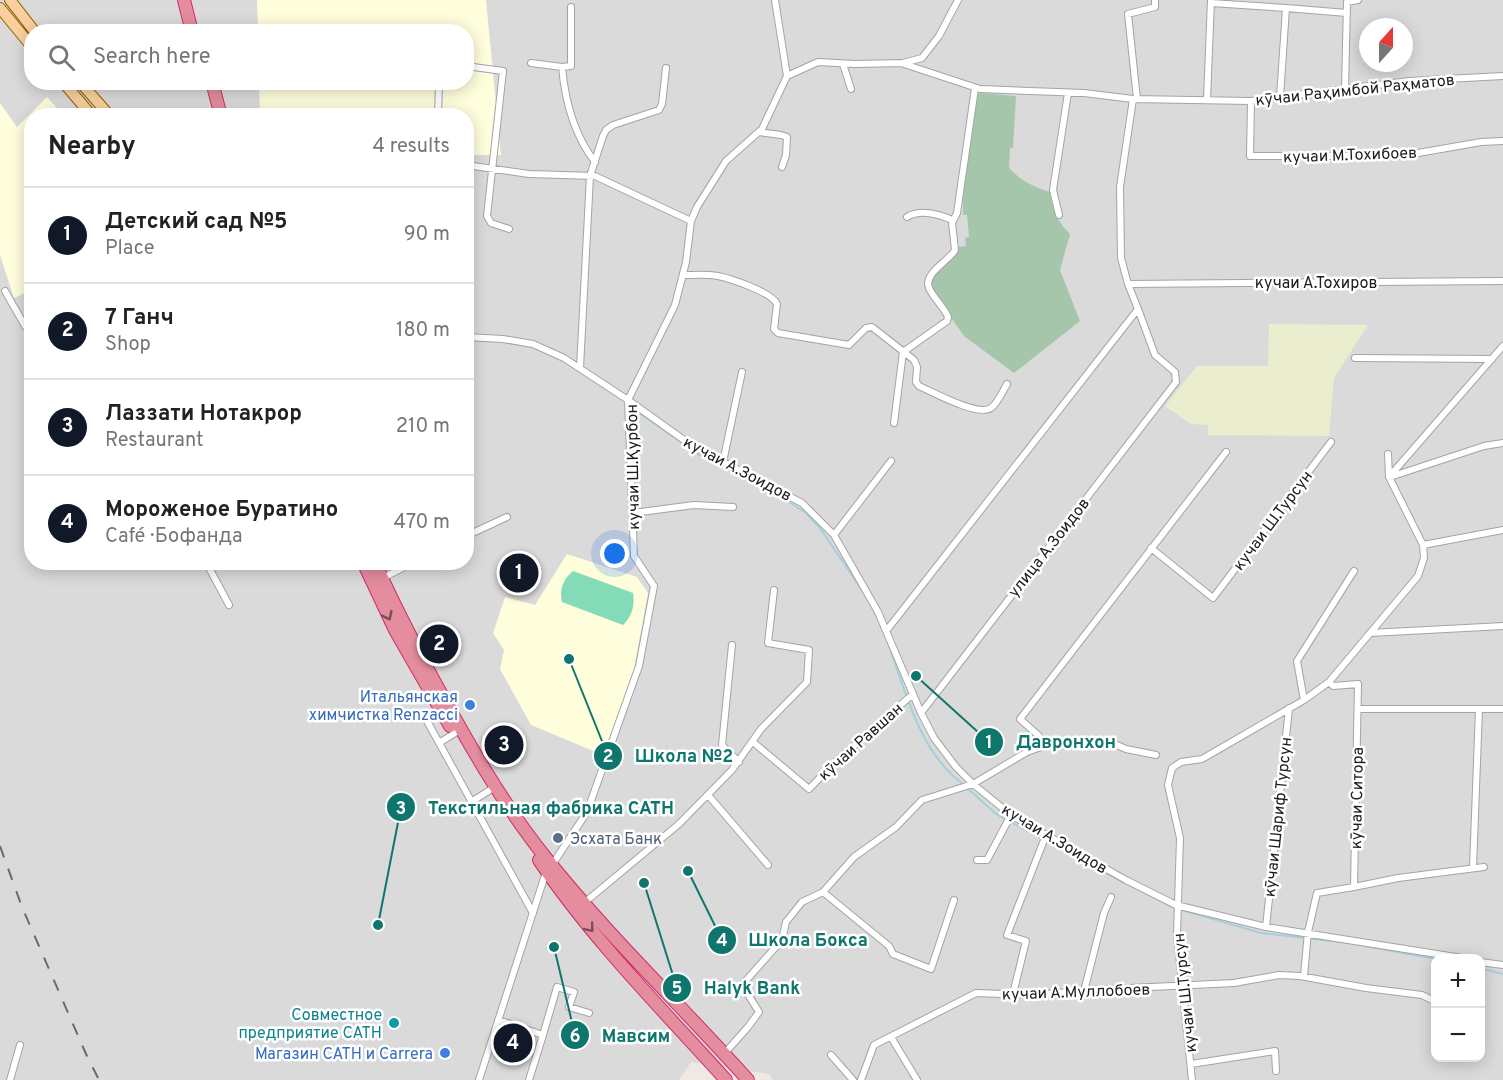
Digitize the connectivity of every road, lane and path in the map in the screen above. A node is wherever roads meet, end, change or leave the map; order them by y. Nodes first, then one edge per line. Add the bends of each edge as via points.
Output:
1 (10, 0) edge
2 (184, 0) edge
3 (192, 0) edge
4 (775, 0) edge
5 (958, 0) edge
6 (1155, 0) edge
7 (1358, 0) edge
8 (1347, 1) edge
9 (1211, 2) edge
10 (571, 7) dead end
11 (0, 8) edge
12 (1286, 8) junction
13 (1347, 13) junction
14 (29, 24) edge
15 (190, 24) edge
16 (197, 24) edge
17 (24, 37) edge
18 (531, 63) dead end
19 (903, 63) junction
20 (843, 64) junction
21 (474, 67) edge
22 (562, 67) junction
23 (666, 68) dead end
24 (787, 76) junction
25 (1503, 76) edge
26 (975, 88) junction
27 (851, 89) dead end
28 (70, 90) edge
29 (88, 90) edge
30 (207, 90) edge
31 (214, 90) edge
32 (439, 90) edge
33 (1345, 90) junction
34 (1068, 93) junction
35 (1280, 97) junction
36 (1135, 99) junction
37 (1207, 100) junction
38 (1251, 101) junction
39 (85, 108) edge
40 (103, 108) edge
41 (212, 108) edge
42 (219, 108) edge
43 (438, 108) edge
44 (759, 132) junction
45 (1503, 141) edge
46 (595, 162) junction
47 (474, 166) edge
48 (782, 167) dead end
49 (491, 169) junction
50 (590, 176) junction
51 (1059, 215) dead end
52 (907, 218) dead end
53 (952, 220) junction
54 (691, 221) junction
55 (509, 229) dead end
56 (684, 275) junction
57 (1503, 281) edge
58 (1128, 284) junction
59 (5, 291) dead end
60 (1138, 309) junction
61 (24, 324) edge
62 (474, 337) edge
63 (1503, 346) edge
64 (903, 352) junction
65 (1355, 358) dead end
66 (1492, 359) junction
67 (580, 369) junction
68 (742, 372) dead end
69 (1007, 384) dead end
70 (628, 400) junction
71 (894, 423) dead end
72 (1331, 442) dead end
73 (1503, 443) edge
74 (1226, 452) dead end
75 (1388, 454) dead end
76 (891, 461) dead end
77 (723, 462) junction
78 (1389, 477) junction
79 (733, 507) dead end
80 (633, 513) junction
81 (507, 517) dead end
82 (1503, 530) edge
83 (474, 532) edge
84 (834, 535) junction
85 (1423, 545) junction
86 (1151, 548) junction
87 (210, 570) edge
88 (367, 570) edge
89 (378, 570) edge
90 (398, 570) edge
91 (1354, 571) dead end
92 (382, 578) junction
93 (774, 590) dead end
94 (230, 605) dead end
95 (1503, 626) edge
96 (887, 630) junction
97 (1370, 633) junction
98 (732, 645) dead end
99 (1329, 682) junction
100 (910, 697) junction
101 (1304, 700) junction
102 (1289, 708) junction
103 (1358, 709) junction
104 (1479, 709) junction
105 (1503, 709) edge
106 (921, 713) junction
107 (427, 721) dead end
108 (455, 734) junction
109 (753, 742) junction
110 (439, 743) junction
111 (1027, 752) junction
112 (1156, 755) dead end
113 (739, 762) junction
114 (967, 785) junction
115 (490, 790) junction
116 (708, 795) junction
117 (471, 802) junction
118 (1011, 815) junction
119 (1045, 837) junction
120 (977, 860) dead end
121 (768, 865) dead end
122 (1484, 867) dead end
123 (549, 868) junction
124 (1473, 868) junction
125 (1354, 887) junction
126 (823, 892) junction
127 (1111, 897) dead end
128 (954, 900) dead end
129 (583, 903) junction
130 (1176, 907) junction
131 (533, 913) junction
132 (1266, 927) junction
133 (1308, 937) junction
134 (1433, 954) edge
135 (1485, 963) edge
136 (1503, 965) edge
137 (1304, 976) junction
138 (1184, 987) junction
139 (1084, 991) junction
140 (1013, 994) junction
141 (1431, 1000) edge
142 (589, 1013) dead end
143 (498, 1020) junction
144 (543, 1035) junction
145 (891, 1037) junction
146 (20, 1045) dead end
147 (724, 1054) junction
148 (831, 1055) dead end
149 (1191, 1064) junction
150 (1276, 1071) dead end
151 (741, 1078) edge
152 (10, 1080) edge
153 (479, 1080) edge
154 (529, 1080) edge
155 (726, 1080) edge
156 (853, 1080) edge
157 (861, 1080) edge
158 (917, 1080) edge
159 (1192, 1080) edge

1 - 14 main road
2 - 15 highway
3 - 16 highway
4 - 24 street
5 - 19 street via 939,36 921,58
6 - 36 street via 1155,7 1128,14
7 - 8 street
8 - 13 street
9 - 12 street
9 - 37 street
10 - 22 street via 571,66
11 - 17 main road
12 - 13 street
12 - 35 street
13 - 33 street
18 - 22 street
19 - 20 street
19 - 26 street, кӯчаи Раҳимбой Раҳматов
20 - 24 street via 818,62
20 - 27 street
21 - 49 street via 503,71
22 - 46 street via 579,139
23 - 46 street via 659,110 606,130
24 - 44 street, кучаи Ш.Қурбон
25 - 33 street, кӯчаи Раҳимбой Раҳматов via 1409,81
26 - 34 street, кӯчаи Раҳимбой Раҳматов
26 - 53 street via 957,213
28 - 39 main road
29 - 40 main road
30 - 41 highway
31 - 42 highway
32 - 43 street
33 - 35 street, кӯчаи Раҳимбой Раҳматов
34 - 36 street, кӯчаи Раҳимбой Раҳматов
34 - 51 street via 1053,190
35 - 38 street, кӯчаи Раҳимбой Раҳматов
36 - 37 street, кӯчаи Раҳимбой Раҳматов
36 - 58 street via 1120,187 1121,258
37 - 38 street, кӯчаи Раҳимбой Раҳматов
38 - 45 street, кучаи М.Тохибоев via 1250,156 1401,156
44 - 48 street via 787,137
44 - 54 street, кучаи Ш.Қурбон via 726,161
46 - 50 street
47 - 49 street
49 - 50 street
49 - 55 street via 487,216 491,223
50 - 54 street
50 - 67 street
52 - 53 street via 914,213
53 - 64 street via 955,250 928,282 946,312 947,321
54 - 56 street, кучаи Ш.Қурбон
56 - 64 street via 722,277 770,296 777,304 774,328 778,333 849,345 869,327
56 - 70 street, кучаи Ш.Қурбон via 675,305
57 - 58 street, кучаи А.Тохиров
58 - 60 street
59 - 61 street
60 - 96 street
60 - 106 street, улица А.Зоидов via 1155,355 1175,372 1176,382
62 - 67 street, кучаи А.Зоидов via 533,344
63 - 66 street
64 - 69 street via 916,363 919,386 981,411 991,408
64 - 71 street
65 - 66 street
66 - 78 street
67 - 70 street, кучаи А.Зоидов
68 - 77 street
70 - 77 street, кучаи А.Зоидов via 691,445
70 - 80 street, кучаи Ш.Қурбон
72 - 86 street, кучаи Ш.Турсун via 1213,598
73 - 78 street
74 - 86 street
75 - 78 street
76 - 84 street
77 - 84 street, кучаи А.Зоидов via 802,503
78 - 85 street
79 - 80 street via 694,505
80 - 123 street, кучаи Ш.Қурбон via 634,556 654,586 639,666 587,812
81 - 83 street
82 - 85 street
84 - 96 street, кучаи А.Зоидов
85 - 97 street, кӯчаи Шариф Турсун via 1424,558 1418,576
86 - 111 street via 1020,719 1039,736
87 - 94 street
88 -> 108 highway via 409,657
89 - 92 highway
90 - 92 street
91 - 101 street via 1297,661
92 - 123 highway via 460,728
93 - 109 street via 768,643 809,650 807,682
95 - 97 street
96 - 100 street, кучаи А.Зоидов
97 - 99 street, кӯчаи Шариф Турсун
98 - 113 street via 722,745
99 - 101 street, кӯчаи Шариф Турсун
99 - 103 street, кӯчаи Ситора via 1334,686 1358,684
100 - 106 street, кучаи А.Зоидов
100 - 109 street, кӯчаи Равшан via 808,789
101 - 102 street, кӯчаи Шариф Турсун
102 - 130 street, кӯчаи Шариф Турсун via 1202,759 1181,762 1172,768 1168,785 1180,838
102 - 132 street, кӯчаи Шариф Турсун
103 - 104 street
103 - 125 street, кӯчаи Ситора
104 - 105 street
104 - 124 street
106 - 114 street, кучаи А.Зоидов
107 - 110 street
108 - 110 street
108 - 115 highway
109 - 113 street
110 - 117 street
111 - 112 street via 1044,746 1110,742
111 - 114 street
113 - 116 street
114 - 118 street, кучаи А.Зоидов
114 - 126 street via 922,800 896,827 854,857
115 - 117 street
115 - 123 highway
116 - 121 street
116 - 129 street
117 - 131 street
118 - 119 street, кучаи А.Зоидов
118 - 120 street via 987,860
119 - 130 street, кучаи А.Зоидов
119 - 140 street via 1007,935 1026,940
122 - 124 street
123 - 129 highway
123 - 131 street, кучаи Ш.Қурбон
123 -> 155 highway via 587,925
124 - 125 street
125 - 133 street via 1317,893
126 - 128 street via 890,946 893,954 931,969
126 - 147 street via 802,902 786,922 782,940 742,985 759,1012
127 - 139 street
129 - 147 highway
130 - 132 street, кучаи А.Зоидов
130 - 138 street, кучаи Ш.Турсун
131 - 143 street, кучаи Ш.Қурбон
132 - 133 street, кучаи А.Зоидов
133 - 134 street, кучаи А.Зоидов
133 - 137 street
135 - 136 street
137 - 138 street, кучаи А.Муллобоев via 1279,975
137 - 141 street, кучаи А.Муллобоев
138 - 139 street, кучаи А.Муллобоев
138 - 149 street, кучаи Ш.Турсун
139 - 140 street, кучаи А.Муллобоев
140 - 145 street, кучаи А.Муллобоев via 976,993
142 - 144 street via 569,1007 574,992 557,987
143 - 144 street
143 - 153 street, кучаи Ш.Қурбон
144 - 154 street
145 - 157 street, кучаи А.Муллобоев via 874,1045
145 - 158 street
146 - 152 street
147 - 151 highway
148 - 156 street
149 - 150 street via 1275,1052
149 - 159 street, кучаи Ш.Турсун

